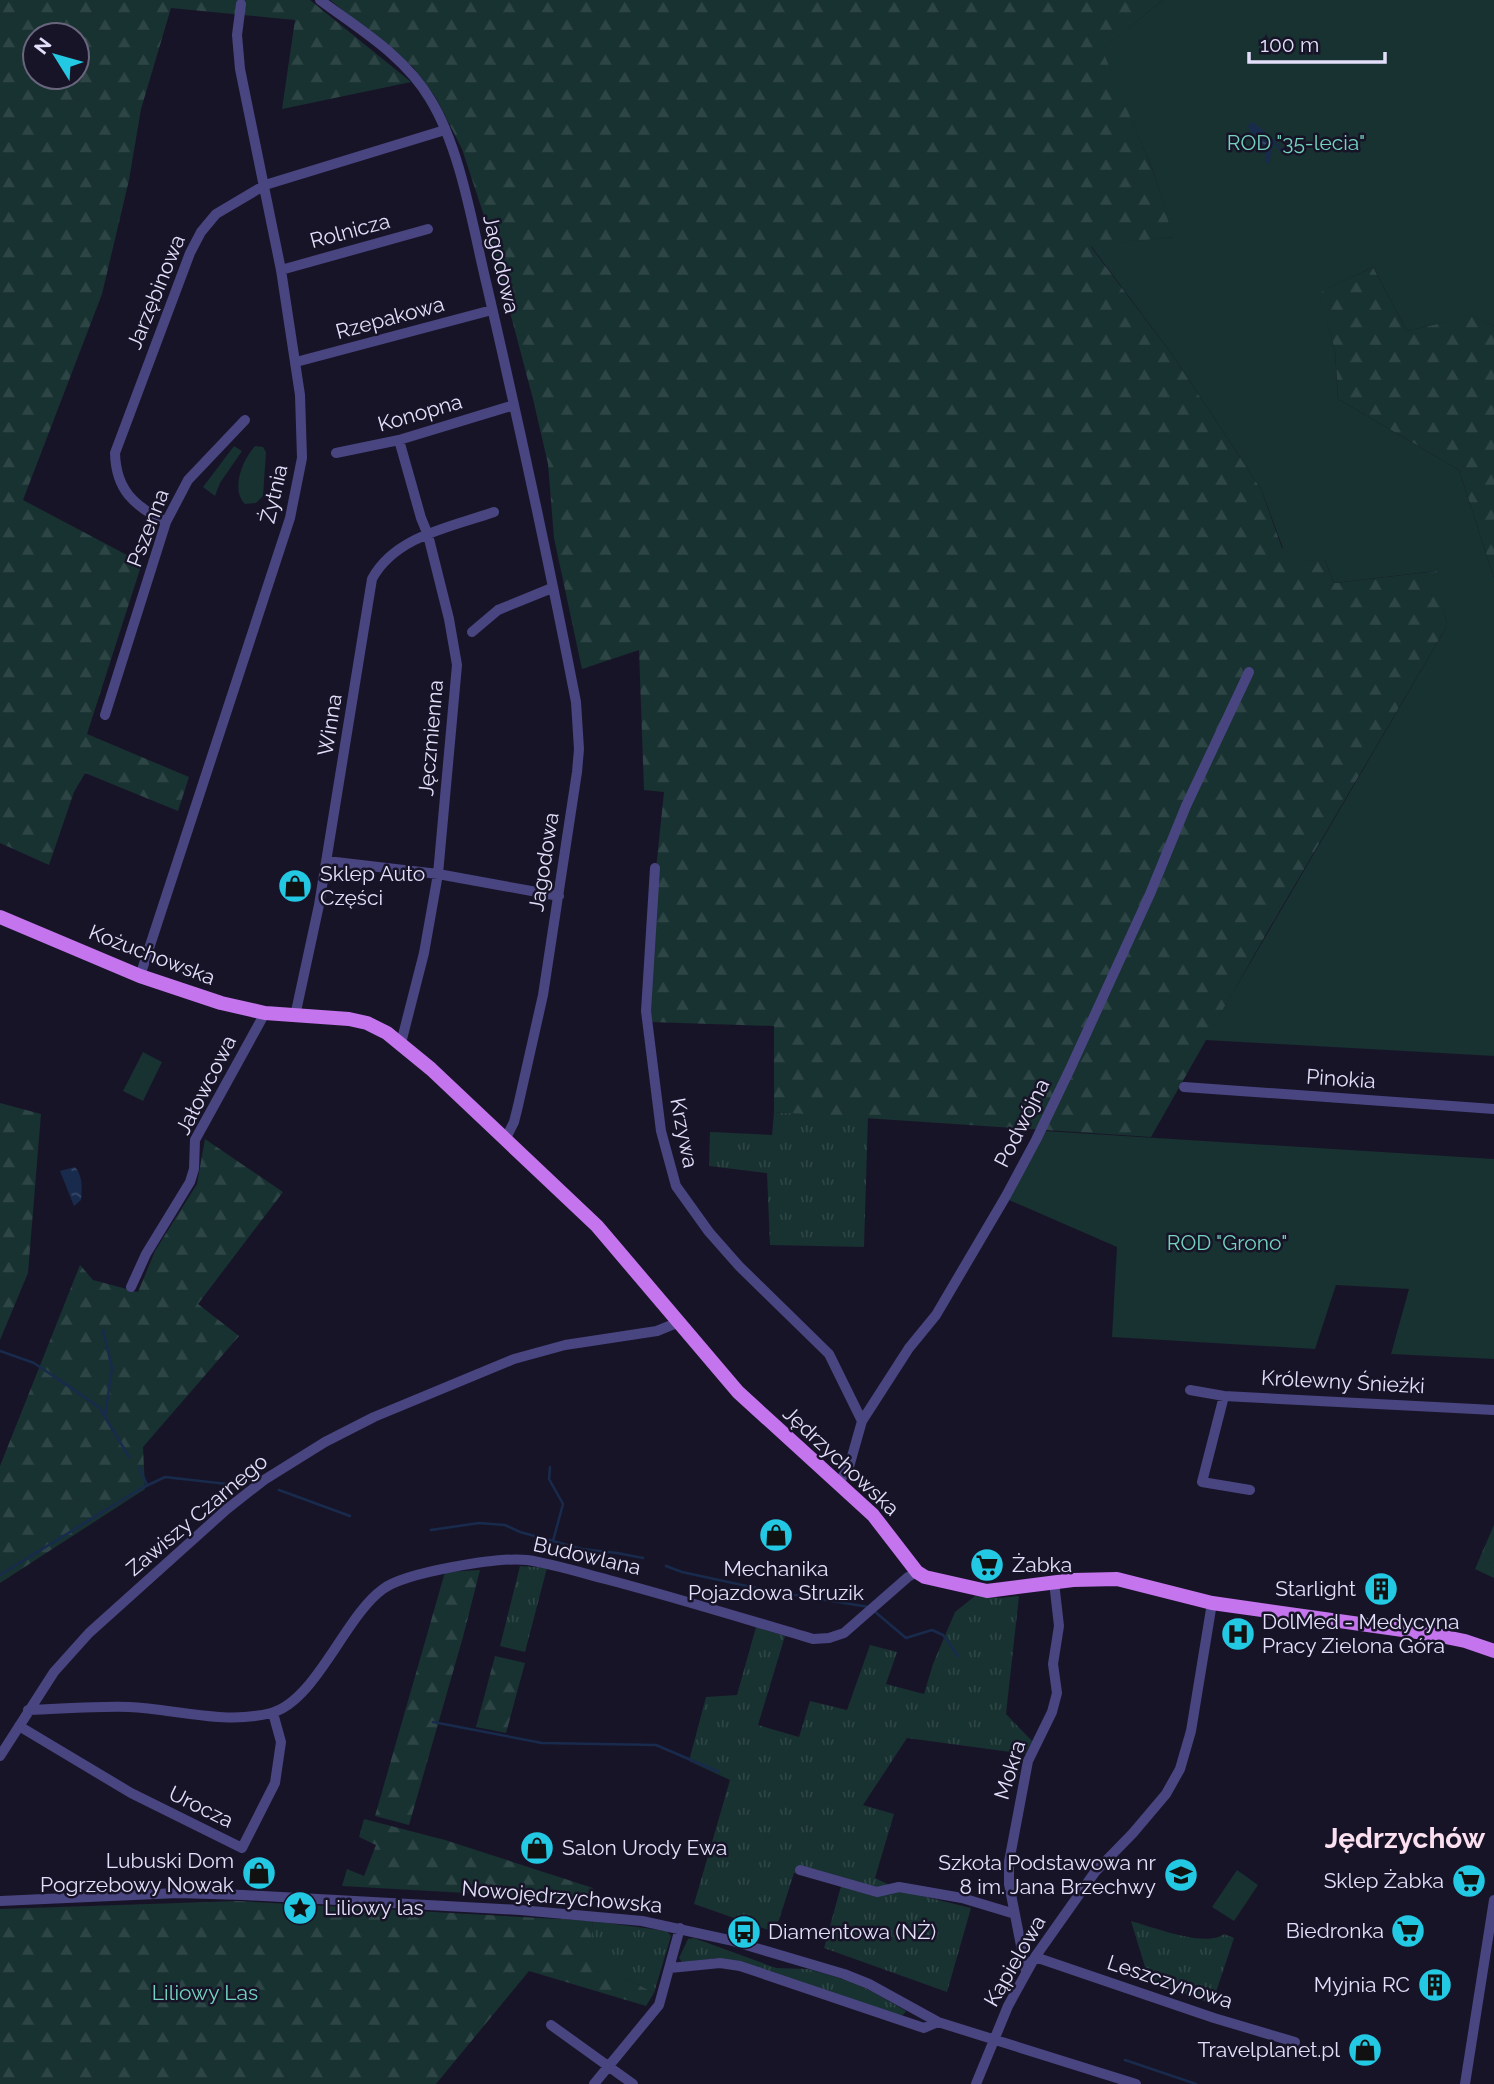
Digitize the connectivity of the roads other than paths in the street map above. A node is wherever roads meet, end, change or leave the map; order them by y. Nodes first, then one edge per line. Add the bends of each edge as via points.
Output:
1 (320, 0) edge
2 (241, 4) dead end
3 (445, 130) junction
4 (265, 186) junction
5 (428, 229) dead end
6 (281, 270) junction
7 (492, 310) junction
8 (296, 362) junction
9 (514, 405) junction
10 (245, 420) dead end
11 (399, 440) junction
12 (336, 453) dead end
13 (494, 512) dead end
14 (166, 522) junction
15 (428, 535) junction
16 (552, 588) junction
17 (472, 632) dead end
18 (1249, 672) dead end
19 (105, 715) dead end
20 (327, 861) junction
21 (655, 869) dead end
22 (438, 874) junction
23 (559, 896) junction
24 (0, 917) edge
25 (140, 976) junction
26 (265, 1013) junction
27 (295, 1016) junction
28 (401, 1043) junction
29 (1184, 1087) dead end
30 (1494, 1109) edge
31 (506, 1138) junction
32 (131, 1287) dead end
33 (679, 1322) junction
34 (1190, 1390) dead end
35 (1224, 1396) junction
36 (1494, 1410) edge
37 (862, 1421) junction
38 (839, 1482) junction
39 (1250, 1490) dead end
40 (917, 1572) junction
41 (1054, 1582) junction
42 (1212, 1603) junction
43 (1494, 1651) edge
44 (28, 1710) junction
45 (273, 1713) junction
46 (19, 1726) junction
47 (0, 1756) edge
48 (800, 1870) dead end
49 (0, 1900) edge
50 (1494, 1900) edge
51 (1015, 1914) junction
52 (680, 1928) junction
53 (1035, 1957) junction
54 (670, 1968) junction
55 (1026, 1971) junction
56 (938, 2022) junction
57 (551, 2025) dead end
58 (995, 2041) junction
59 (1294, 2042) dead end
60 (609, 2067) junction
61 (594, 2084) edge
62 (633, 2084) edge
63 (976, 2084) edge
64 (1136, 2084) edge
65 (1465, 2084) edge

1 - 3 street, Jagodowa via 409,70
2 - 4 street, Żytnia via 239,59
3 - 4 street, Jarzębinowa
3 - 7 street, Jagodowa via 468,203
4 - 6 street, Żytnia
4 - 14 street, Jarzębinowa via 216,214 192,248 115,453 116,470 129,496
5 - 6 street, Rolnicza
6 - 8 street, Żytnia
7 - 8 street, Rzepakowa
7 - 9 street, Jagodowa
8 - 25 street, Żytnia via 302,440 296,494
9 - 11 street, Konopna
9 - 16 street, Jagodowa
10 - 14 street, Pszenna via 188,480
11 - 12 street, Konopna
11 - 15 street, Jęczmienna
13 - 15 street, Winna
14 - 19 street, Pszenna
15 - 20 street, Winna via 388,556 372,579
15 - 22 street, Jęczmienna via 457,665
16 - 17 street via 499,610
16 - 23 street, Jagodowa via 578,728 577,772
18 - 37 street, Podwójna via 1030,1151 942,1305
20 - 22 street
20 - 27 street, Winna
21 - 37 street, Krzywa via 646,1011 661,1131 676,1186 725,1250 828,1354
22 - 23 street
22 - 28 street, Jęczmienna
23 - 31 street, Jagodowa via 530,1056
24 - 25 main road, Kożuchowska
25 - 26 main road, Kożuchowska
26 - 27 main road, Kożuchowska
26 - 32 street, Jałowcowa via 195,1140 190,1182
27 - 28 main road, Jędrzychowska via 358,1020
28 - 31 main road, Jędrzychowska
29 - 30 street, Pinokia
31 - 33 main road, Jędrzychowska via 611,1240
33 - 38 main road, Jędrzychowska via 738,1392
33 - 44 street, Zawiszy Czarnego via 657,1331 530,1353 325,1442 245,1494 113,1611 72,1651
34 - 35 street, Królewny Śnieżki
35 - 36 street, Królewny Śnieżki
35 - 39 street via 1202,1482
37 - 38 street, Podwójna via 849,1467
38 - 40 main road, Jędrzychowska via 873,1515
40 - 41 main road via 933,1580 987,1591
40 - 45 street, Budowlana via 839,1636 813,1639 653,1591 525,1560 418,1573 383,1589 295,1698
41 - 42 main road via 1129,1581
41 - 51 street, Mokra via 1059,1626 1053,1664 1057,1693 1028,1760 1009,1862
42 - 43 main road via 1431,1634
42 - 53 street, Kąpielowa via 1191,1731 1180,1769 1166,1794 1092,1876
44 - 45 street via 128,1707 235,1718
44 - 46 street, Zawiszy Czarnego
45 - 46 street, Urocza via 281,1742 275,1783 242,1848 131,1793
46 - 47 street, Zawiszy Czarnego
48 - 51 street via 877,1892 899,1887 962,1898
49 - 52 street, Nowojędrzychowska via 243,1895 598,1916
50 - 65 street
51 - 55 street, Mokra
52 - 54 street
52 - 56 street, Nowojędrzychowska via 852,1977
53 - 55 street, Kąpielowa
53 - 59 street, Leszczynowa
54 - 56 street via 720,1963 740,1966 924,2028
54 - 60 street via 659,2006
55 - 58 street, Kąpielowa
56 - 58 street, Nowojędrzychowska
57 - 60 street
58 - 63 street, Kąpielowa
58 - 64 street, Nowojędrzychowska
60 - 61 street
60 - 62 street

